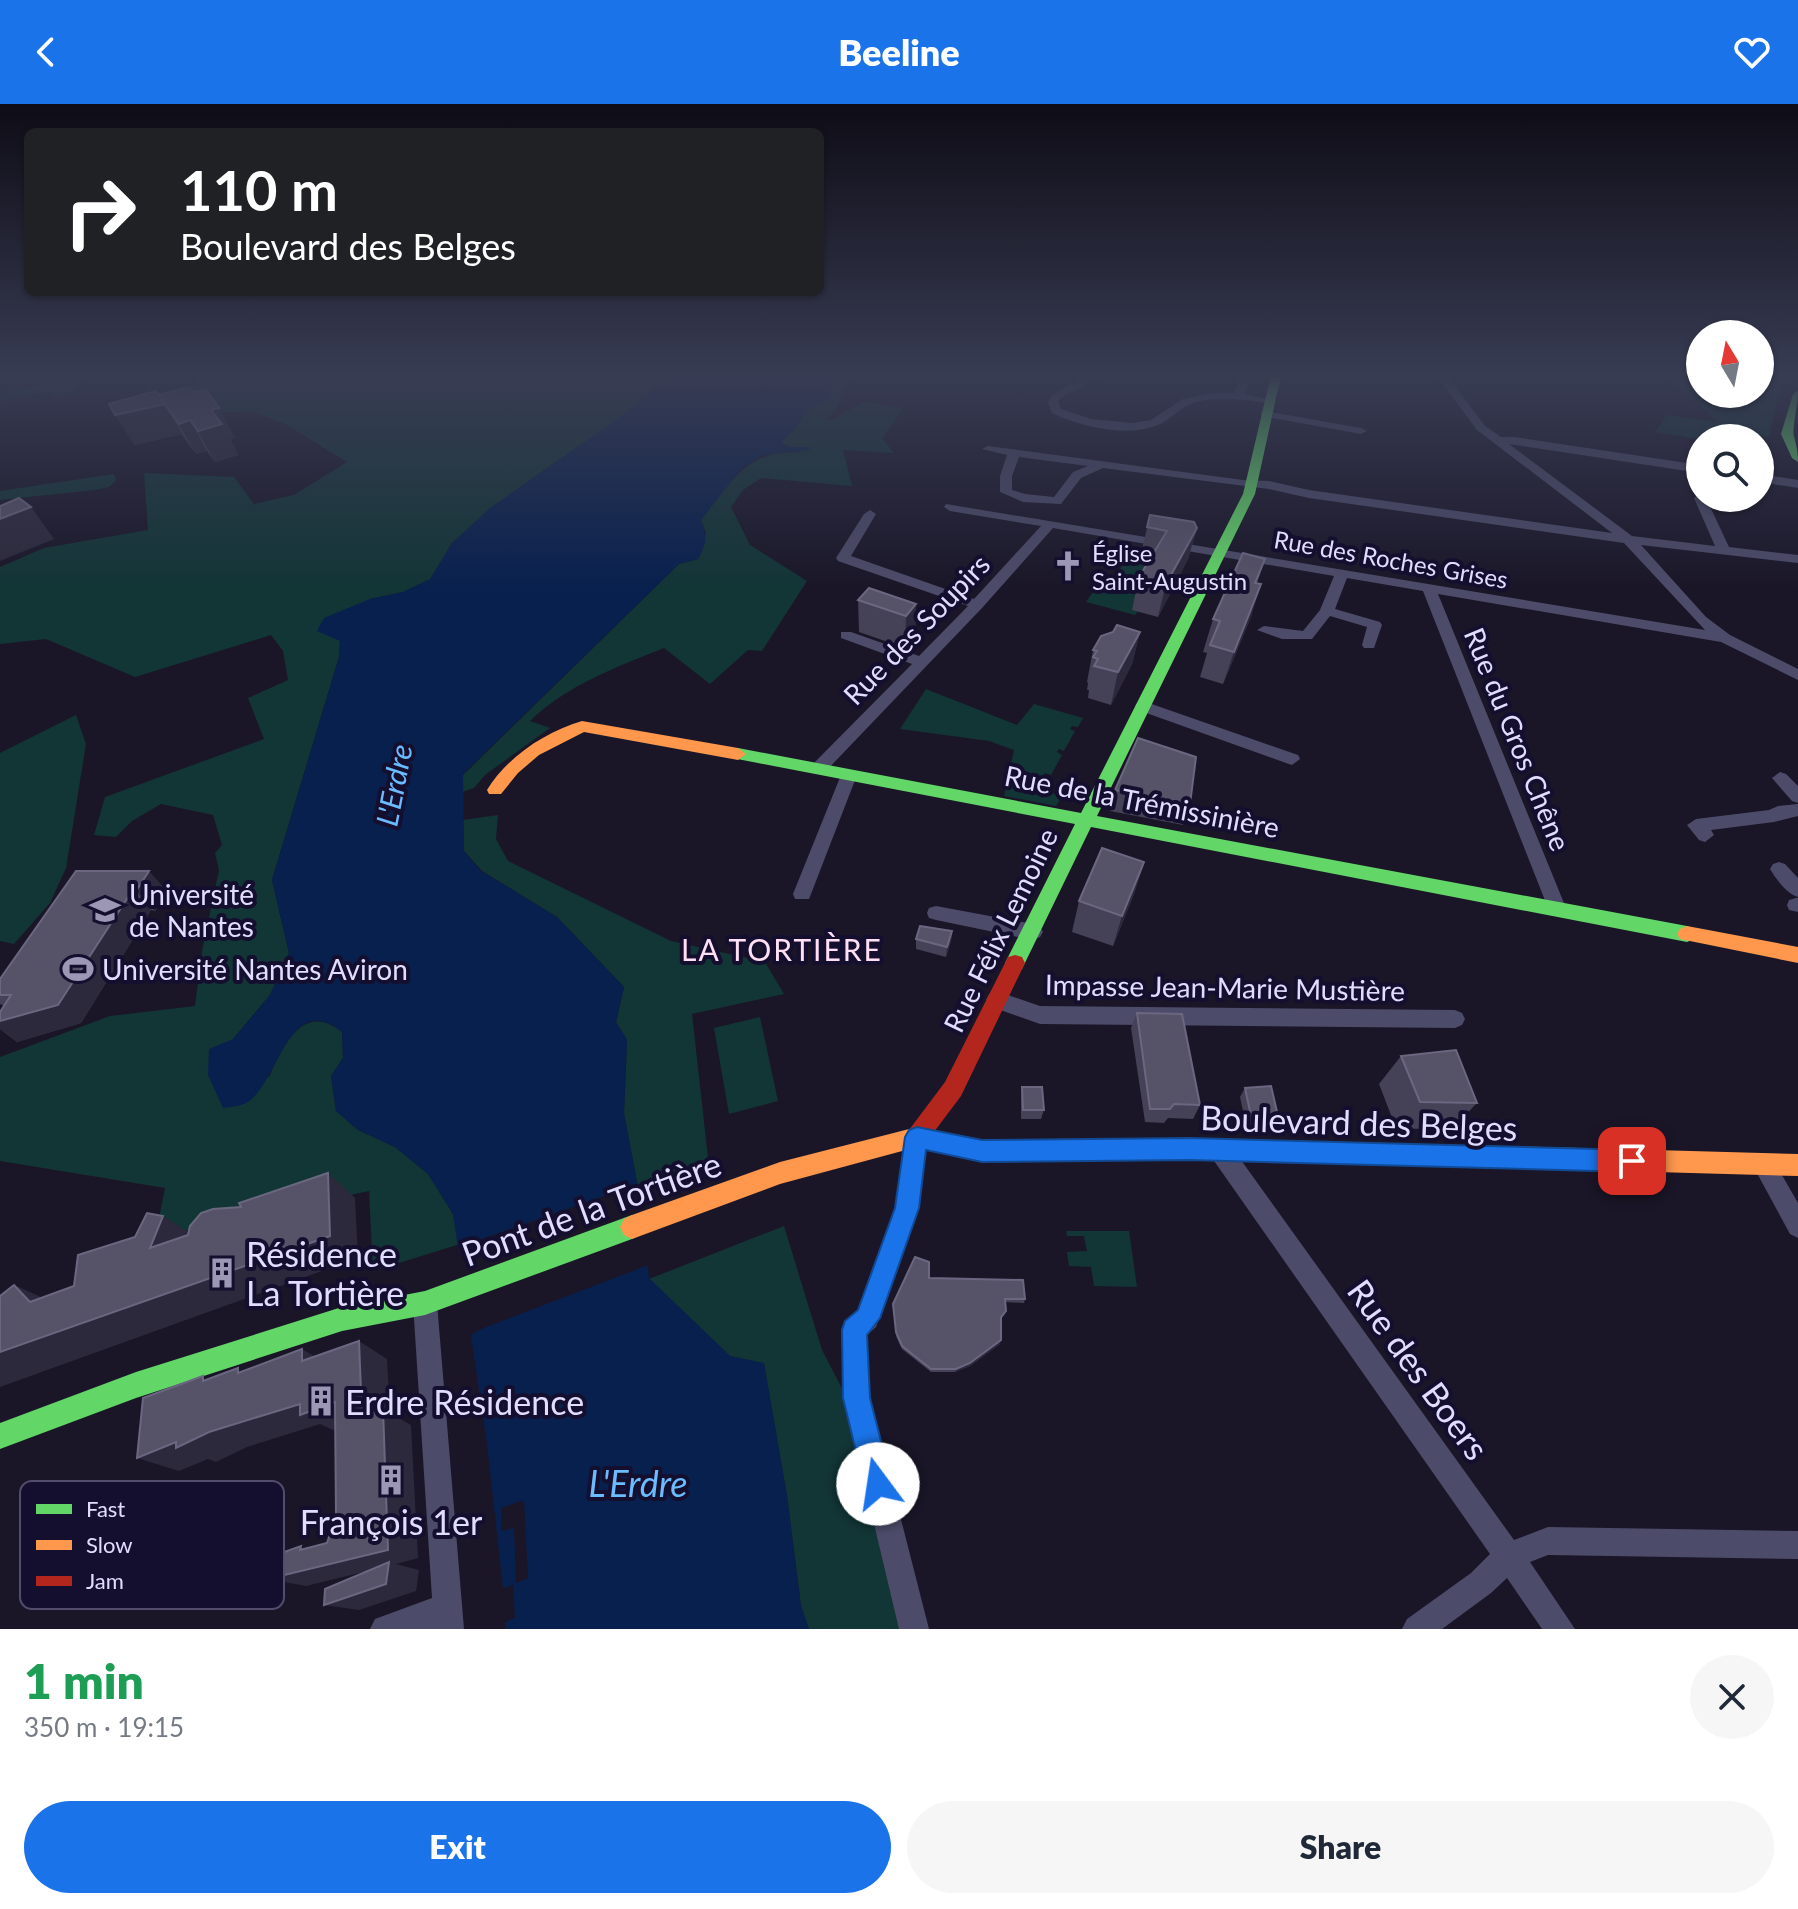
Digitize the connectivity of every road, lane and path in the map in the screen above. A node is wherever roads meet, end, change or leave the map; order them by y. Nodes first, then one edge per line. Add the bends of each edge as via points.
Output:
1 (1259, 446) edge
2 (1504, 446) edge
3 (1555, 446) edge
4 (988, 449) dead end
5 (1014, 453) junction
6 (1101, 465) junction
7 (1686, 466) edge
8 (1774, 480) edge
9 (1798, 484) edge
10 (1253, 485) junction
11 (950, 507) dead end
12 (1706, 512) edge
13 (870, 514) dead end
14 (1050, 524) junction
15 (1628, 539) junction
16 (1724, 551) junction
17 (1219, 552) junction
18 (1798, 559) edge
19 (1342, 574) junction
20 (1429, 589) junction
21 (977, 605) junction
22 (1327, 611) junction
23 (1264, 630) dead end
24 (846, 635) dead end
25 (1725, 638) junction
26 (1369, 645) dead end
27 (922, 662) junction
28 (1798, 675) edge
29 (1143, 706) junction
30 (1292, 759) dead end
31 (819, 768) junction
32 (849, 775) junction
33 (1780, 778) dead end
34 (495, 790) dead end
35 (1798, 797) edge
36 (1798, 810) edge
37 (1087, 819) junction
38 (1705, 835) dead end
39 (1779, 869) dead end
40 (802, 894) dead end
41 (1797, 900) edge
42 (1557, 908) junction
43 (936, 913) dead end
44 (1033, 932) junction
45 (1798, 955) edge
46 (996, 1000) junction
47 (1455, 1019) dead end
48 (917, 1137) junction
49 (1220, 1150) junction
50 (1763, 1164) junction
51 (1798, 1165) edge
52 (780, 1173) joint
53 (1798, 1226) edge
54 (434, 1300) junction
55 (0, 1436) edge
56 (1798, 1545) edge
57 (1508, 1557) junction
58 (449, 1618) edge
59 (385, 1629) edge
60 (914, 1629) edge
61 (1417, 1629) edge
62 (1560, 1629) edge

1 - 10 street, Rue Félix Lemoine
2 - 15 street
3 - 7 street
4 - 5 street
5 - 6 street
5 - 6 street via 1006,492 1048,502 1062,497 1077,475
6 - 10 street
8 - 9 street
10 - 15 street
10 - 17 street, Rue Félix Lemoine
11 - 14 street, Rue des Roches Grises
12 - 16 street
13 - 21 street via 843,558
14 - 17 street, Rue des Roches Grises
14 - 21 street, Rue des Soupirs
15 - 16 street
15 - 25 street via 1691,610
16 - 18 street
17 - 19 street, Rue des Roches Grises
17 - 29 street, Rue Félix Lemoine
19 - 20 street, Rue des Roches Grises
19 - 22 street
20 - 25 street, Rue des Roches Grises
20 - 42 street, Rue du Gros Chêne
21 - 27 street, Rue des Soupirs
22 - 23 street via 1307,636
22 - 26 street via 1375,625
24 - 27 street
25 - 28 street
27 - 31 street, Rue des Soupirs
29 - 30 street
29 - 37 street, Rue Félix Lemoine
31 - 32 street, Rue de la Trémissinière
31 - 34 street, Rue de la Trémissinière via 582,726 533,752
32 - 37 street, Rue de la Trémissinière
32 - 40 street
33 - 35 street
36 - 38 street via 1696,825
37 - 42 street, Rue de la Trémissinière
37 - 44 street, Rue Félix Lemoine
39 - 41 street
42 - 45 street, Rue de la Trémissinière
43 - 44 street
44 - 46 street, Rue Félix Lemoine
46 - 47 street, Impasse Jean-Marie Mustière via 1040,1015
46 - 48 street, Rue Félix Lemoine via 953,1089
48 - 49 street, Boulevard des Belges via 982,1151
48 - 52 street, Boulevard des Belges
48 - 60 street via 908,1199 867,1318 854,1330 857,1398
49 - 50 street, Boulevard des Belges
49 - 57 street, Rue des Boers
50 - 51 street, Boulevard des Belges
50 - 53 street
52 - 54 street, Pont de la Tortière
54 - 55 street, Pont de la Tortière via 327,1324 136,1385
54 - 58 street
56 - 57 street via 1548,1541
57 - 61 street
57 - 62 street, Rue des Boers
58 - 59 street

